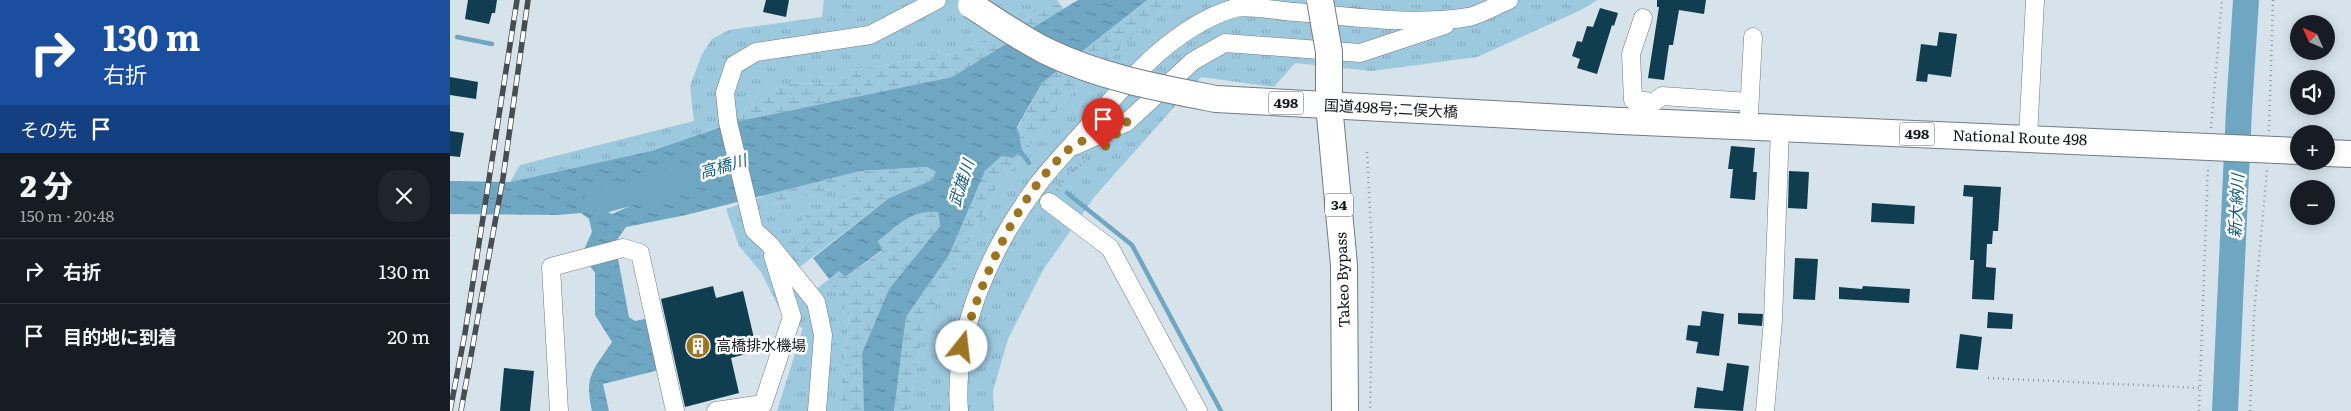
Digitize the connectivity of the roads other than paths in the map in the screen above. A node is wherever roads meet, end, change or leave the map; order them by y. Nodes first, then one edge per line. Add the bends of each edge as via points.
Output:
1 (937, 0) edge
2 (1320, 0) edge
3 (1509, 0) edge
4 (2035, 0) edge
5 (966, 1) edge
6 (1470, 16) junction
7 (1643, 18) dead end
8 (1753, 37) dead end
9 (1329, 106) junction
10 (1749, 115) junction
11 (1621, 121) joint
12 (1780, 128) junction
13 (2028, 138) junction
14 (1069, 148) junction
15 (2290, 151) edge
16 (2335, 153) edge
17 (2351, 154) edge
18 (1049, 202) road end
19 (770, 246) junction
20 (559, 411) edge
21 (674, 411) edge
22 (716, 411) edge
23 (817, 411) edge
24 (958, 411) edge
25 (1198, 411) edge
26 (1345, 411) edge
27 (1765, 411) edge

1 - 19 street via 870,35 756,52 734,65 725,93 728,122 754,230
2 - 9 highway, Takeo Bypass / 34, bridge via 1329,52
3 - 6 street
4 - 13 street
5 - 9 highway, 国道498号;二俣大橋 / 498, bridge via 1046,51 1153,87 1216,99
6 - 14 street via 1360,53 1225,44 1193,61 1127,122
6 - 14 street via 1408,21 1237,7 1194,26 1158,53
7 - 10 street via 1631,54 1633,100 1654,102 1662,96
8 - 10 street
9 - 11 highway, 国道498号;二俣大橋 / 498, bridge
9 - 26 highway, Takeo Bypass / 34, bridge via 1344,265
10 - 11 highway, National Route 498 / 498
10 - 12 highway, National Route 498 / 498
12 - 13 highway, National Route 498 / 498
12 - 27 street via 1773,320
13 - 15 highway, National Route 498 / 498
14 - 24 street via 1039,183 1005,235 975,300 962,347
16 - 17 highway
18 - 25 street via 1110,248
19 - 22 street via 792,317 763,404
19 - 23 street via 816,302 823,335
20 - 21 street via 551,267 623,248 640,253

